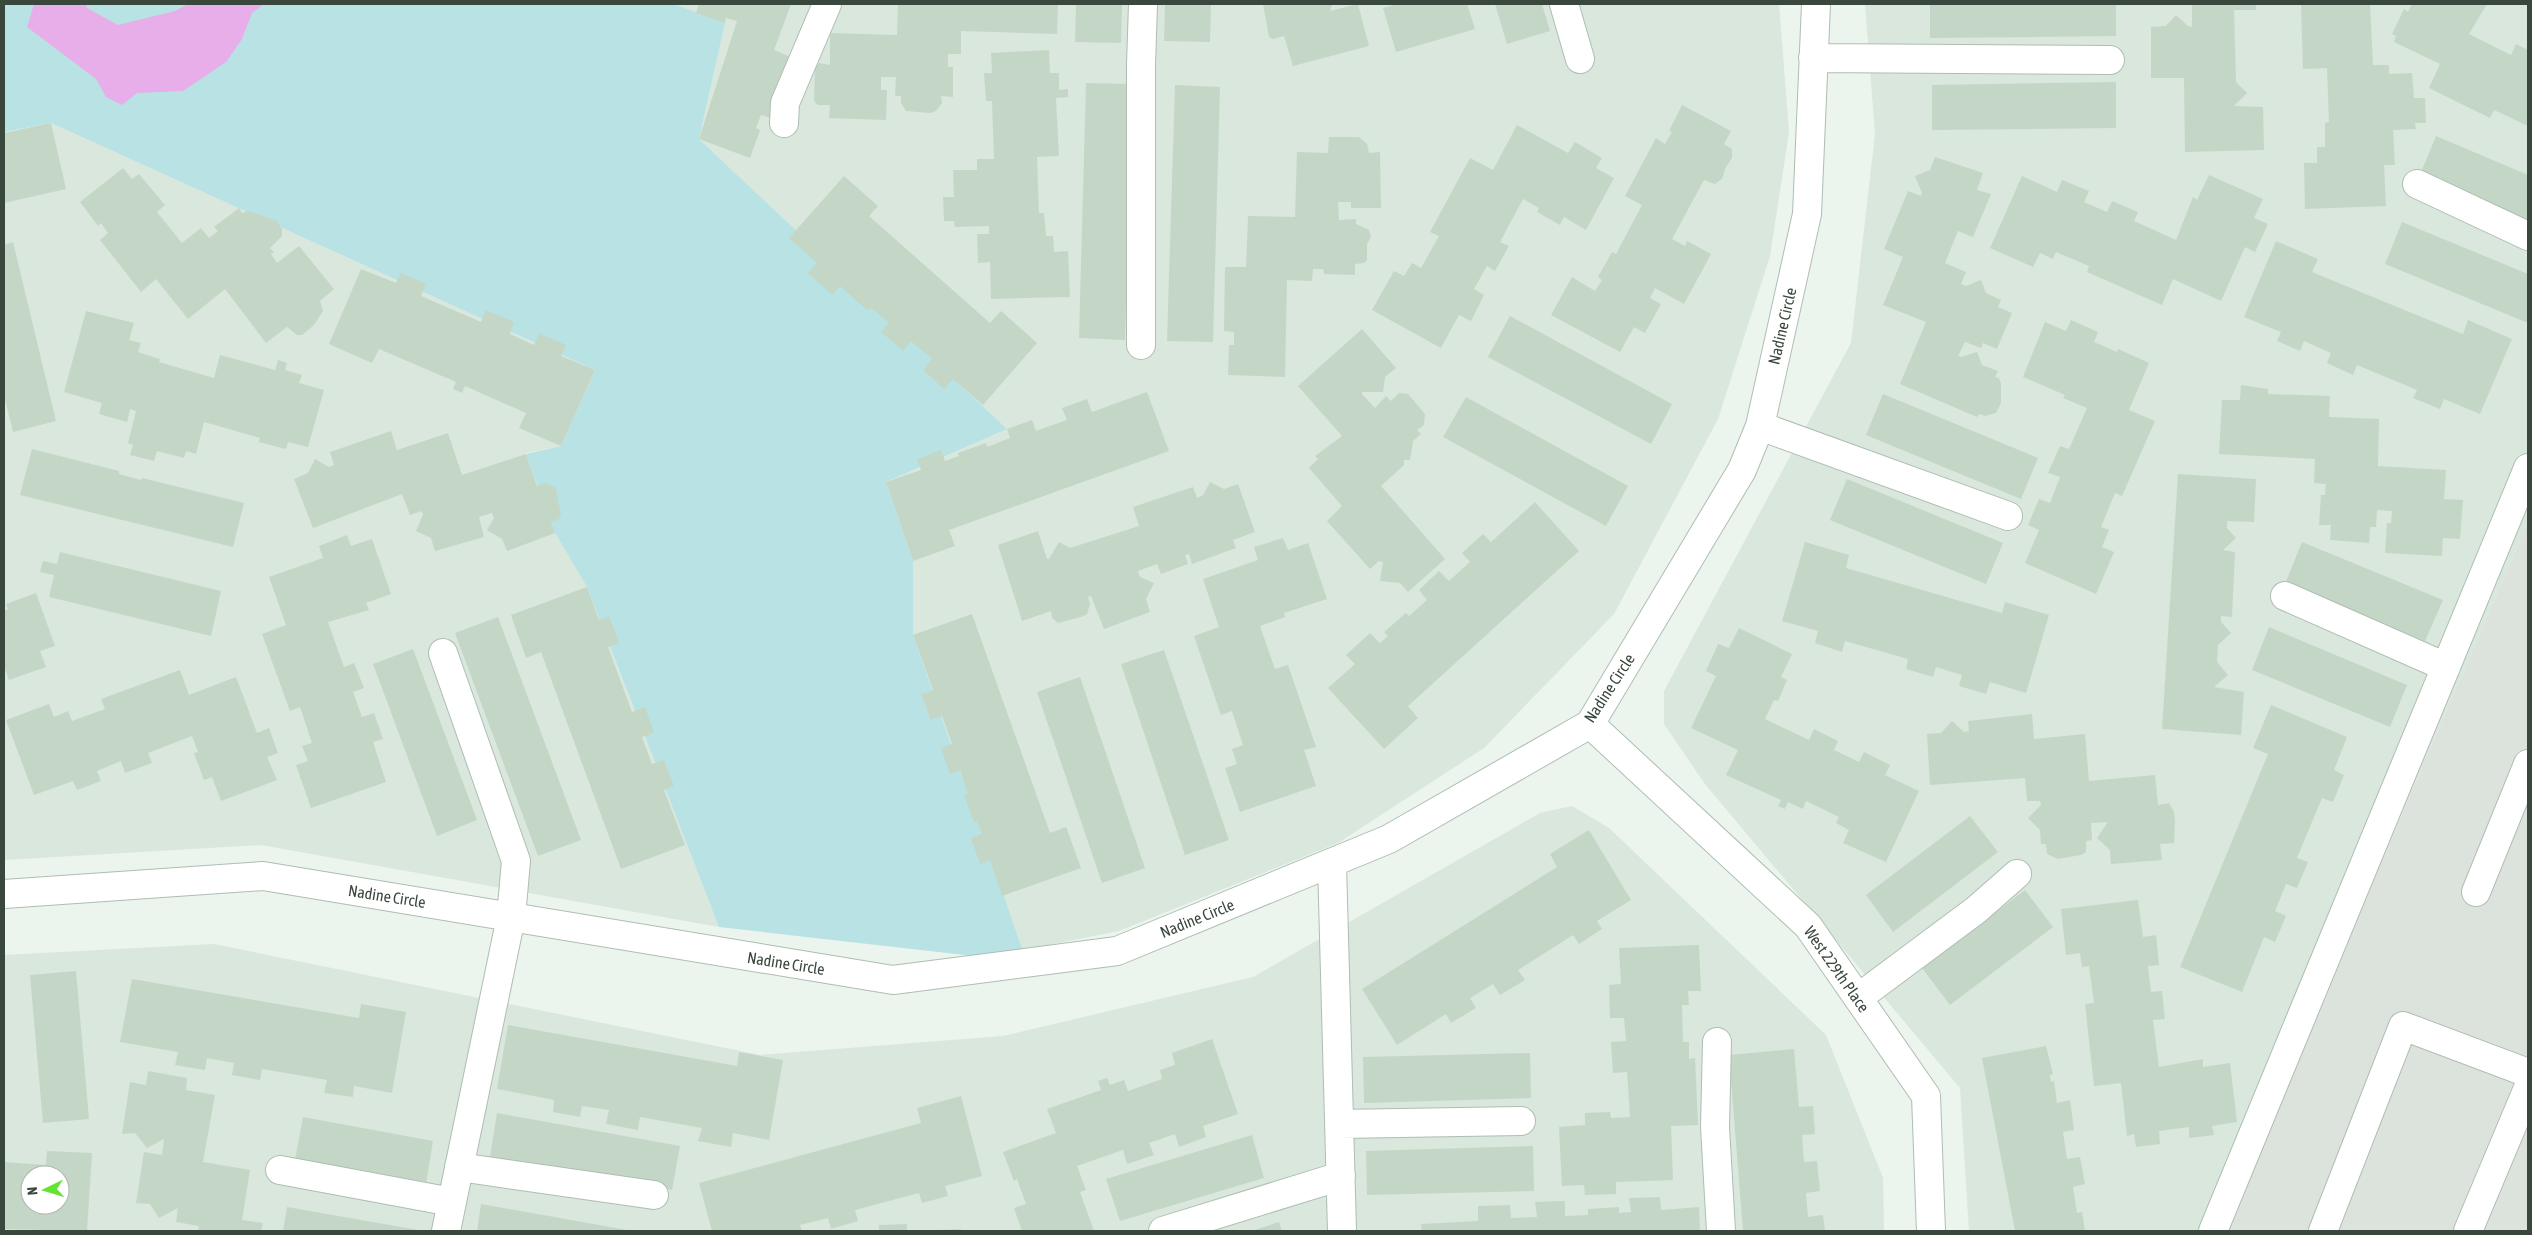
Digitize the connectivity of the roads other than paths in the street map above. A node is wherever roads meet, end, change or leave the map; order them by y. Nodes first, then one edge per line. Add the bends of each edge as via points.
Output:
1 (827, 4) edge
2 (1143, 4) edge
3 (1564, 4) edge
4 (1816, 4) edge
5 (1813, 58) junction
6 (1580, 59) dead end
7 (2110, 60) dead end
8 (784, 123) dead end
9 (2417, 184) dead end
10 (2528, 236) edge
11 (1142, 345) dead end
12 (1760, 426) junction
13 (2528, 468) edge
14 (2008, 516) dead end
15 (2285, 596) dead end
16 (442, 653) dead end
17 (2446, 667) junction
18 (1590, 724) junction
19 (2528, 764) edge
20 (1332, 863) junction
21 (2017, 874) dead end
22 (2476, 892) dead end
23 (4, 894) edge
24 (511, 917) junction
25 (1858, 998) junction
26 (1717, 1042) dead end
27 (2528, 1073) edge
28 (2528, 1088) edge
29 (1521, 1121) dead end
30 (1339, 1124) junction
31 (460, 1167) junction
32 (280, 1170) dead end
33 (1341, 1176) junction
34 (654, 1196) dead end
35 (452, 1202) junction
36 (446, 1231) edge
37 (1164, 1231) edge
38 (1342, 1231) edge
39 (1721, 1231) edge
40 (1931, 1231) edge
41 (2213, 1231) edge
42 (2323, 1231) edge
43 (2468, 1231) edge

1 - 8 street via 786,103
2 - 11 street
3 - 6 street
4 - 5 street, Nadine Circle
5 - 7 street
5 - 12 street, Nadine Circle via 1807,214
9 - 10 street
12 - 14 street
12 - 18 street, Nadine Circle via 1742,470
13 - 17 street
15 - 17 street
16 - 24 street via 516,861
17 - 41 street
18 - 20 street, Nadine Circle via 1389,839
18 - 25 street, West 229th Place via 1808,926
19 - 22 street
20 - 24 street, Nadine Circle via 1117,951 893,980
20 - 30 street
21 - 25 street via 1976,910
23 - 24 street, Nadine Circle via 263,876
24 - 31 street
25 - 40 street, West 229th Place via 1926,1096
26 - 39 street via 1715,1127
27 - 42 street via 2403,1026
28 - 43 street
29 - 30 street
30 - 33 street
31 - 34 street
31 - 35 street
32 - 35 street
33 - 37 street
33 - 38 street
35 - 36 street

